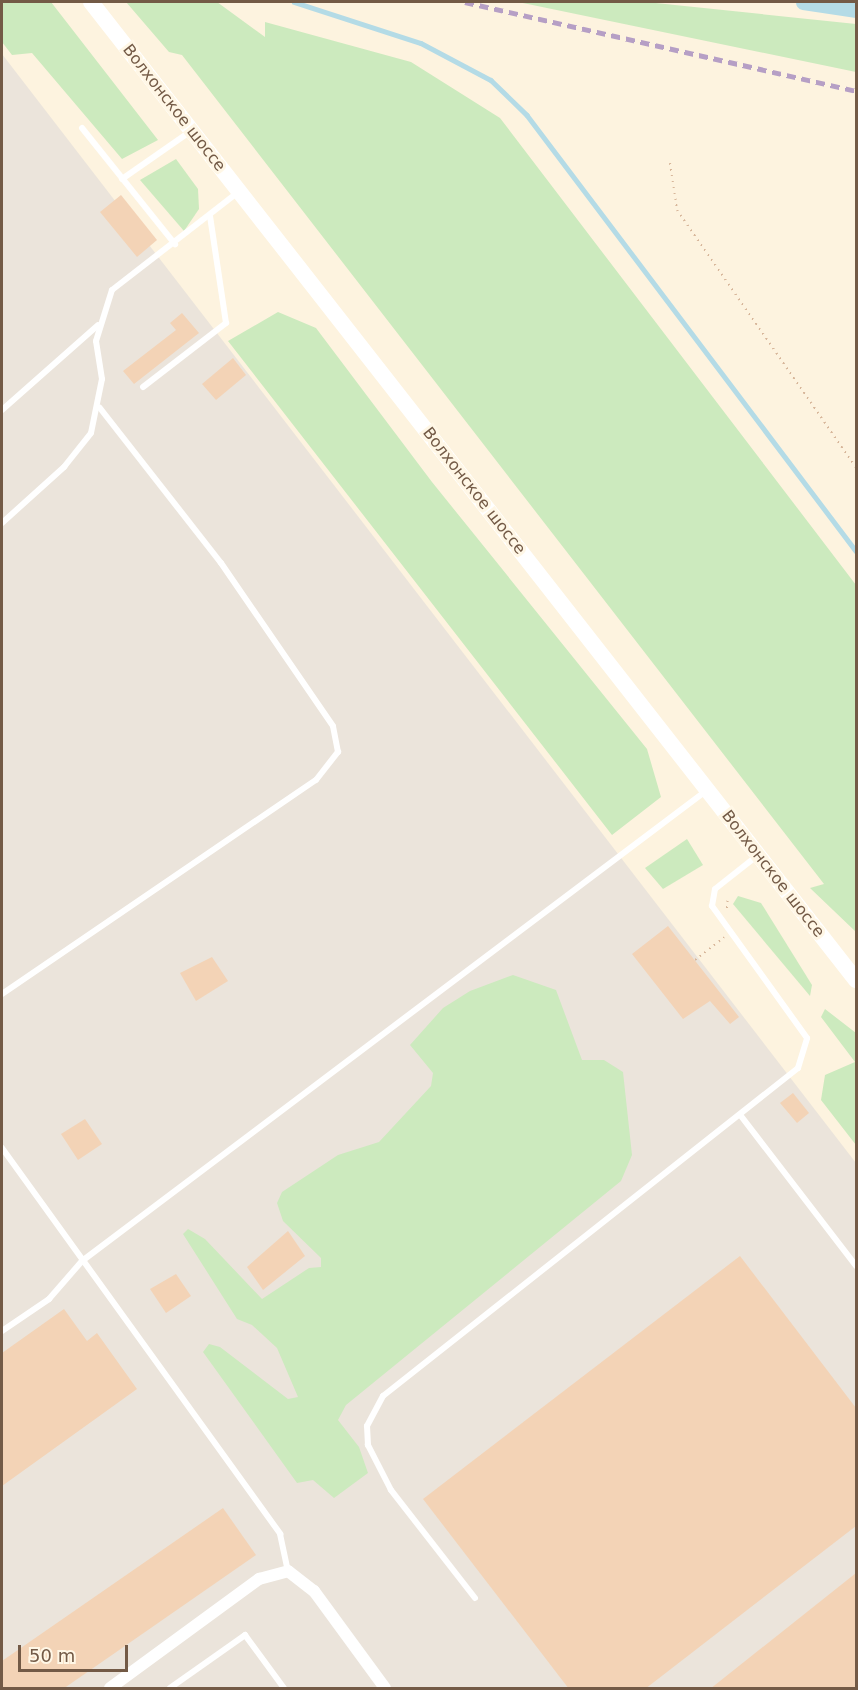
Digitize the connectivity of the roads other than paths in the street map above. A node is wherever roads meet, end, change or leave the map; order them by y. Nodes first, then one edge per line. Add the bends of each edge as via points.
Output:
1 (91, 2) edge
2 (82, 128) dead end
3 (192, 130) junction
4 (122, 179) junction
5 (239, 192) junction
6 (210, 216) junction
7 (175, 244) junction
8 (99, 325) junction
9 (143, 387) dead end
10 (100, 408) junction
11 (2, 410) edge
12 (2, 523) edge
13 (708, 790) junction
14 (759, 855) junction
15 (853, 970) edge
16 (2, 994) edge
17 (741, 1116) junction
18 (2, 1148) edge
19 (82, 1261) junction
20 (856, 1266) edge
21 (2, 1330) edge
22 (288, 1570) junction
23 (475, 1598) dead end
24 (110, 1689) edge
25 (170, 1689) edge
26 (284, 1689) edge
27 (385, 1689) edge

1 - 3 main road, Волхонское шоссе
2 - 4 lane
3 - 4 lane
3 - 5 main road, Волхонское шоссе
4 - 7 lane
5 - 6 lane
5 - 13 main road, Волхонское шоссе
6 - 7 lane
6 - 9 lane via 226,323
7 - 8 lane via 112,290
8 - 10 lane
8 - 11 lane
10 - 12 lane via 91,433 64,467
10 - 16 lane via 254,611 333,726 338,752 316,780
13 - 14 main road, Волхонское шоссе
13 - 19 lane
14 - 15 main road, Волхонское шоссе
14 - 17 lane via 715,889 712,906 807,1038 798,1068
17 - 20 lane
17 - 23 lane via 383,1396 373,1411 368,1445 391,1490
18 - 19 lane
19 - 21 lane via 49,1299
19 - 22 lane via 280,1534
22 - 24 street via 259,1579
22 - 27 street via 314,1591
25 - 26 lane via 245,1635

